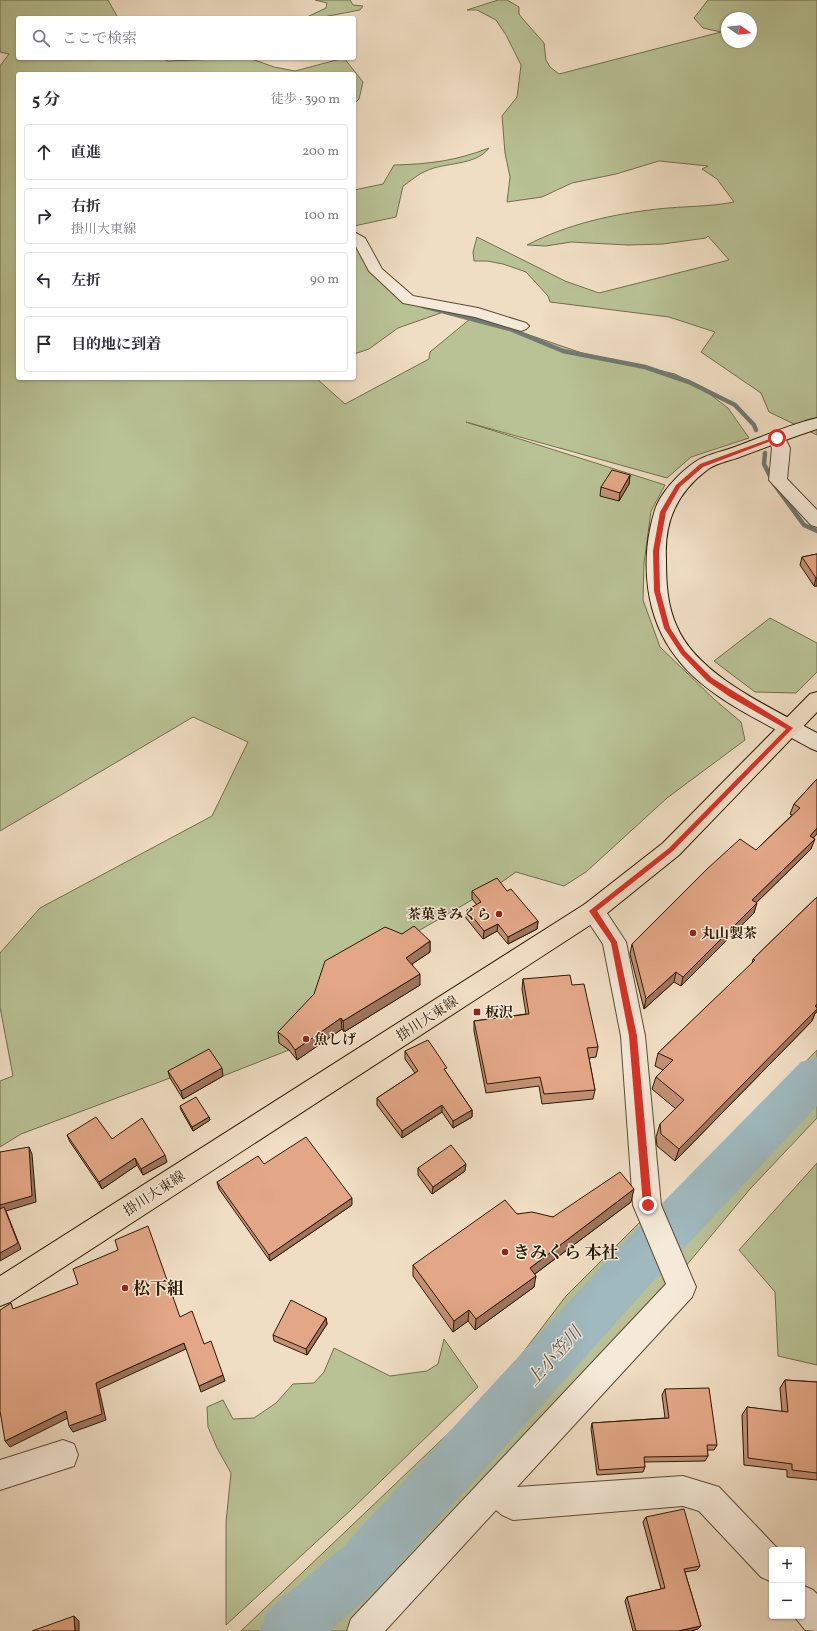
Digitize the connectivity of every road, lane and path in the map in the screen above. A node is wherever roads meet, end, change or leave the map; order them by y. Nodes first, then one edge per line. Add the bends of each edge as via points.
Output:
1 (356, 238) edge
2 (521, 326) dead end
3 (817, 423) edge
4 (777, 438) junction
5 (817, 521) edge
6 (817, 699) edge
7 (790, 728) junction
8 (817, 743) edge
9 (593, 911) junction
10 (0, 1292) edge
11 (63, 1455) dead end
12 (0, 1475) edge
13 (494, 1488) junction
14 (769, 1563) edge
15 (805, 1604) edge
16 (817, 1618) edge
17 (363, 1631) edge

1 - 2 street via 376,271 408,300 478,313
3 - 4 street
4 - 5 street via 781,448 778,480
4 - 7 street via 702,466 678,486 663,512 656,551 657,591 667,628 683,653 710,680
6 - 7 main road, 掛川大東線
7 - 8 street
7 - 9 main road, 掛川大東線 via 671,850
9 - 10 main road, 掛川大東線
9 - 13 street via 614,942 633,1036 648,1205 682,1287
11 - 12 street
13 - 14 street via 513,1504 683,1491 708,1498
13 - 17 street
15 - 16 street

